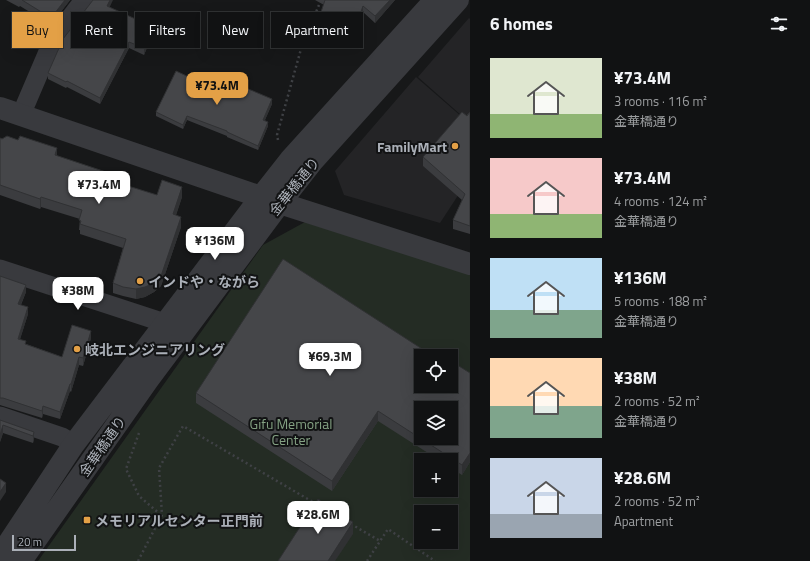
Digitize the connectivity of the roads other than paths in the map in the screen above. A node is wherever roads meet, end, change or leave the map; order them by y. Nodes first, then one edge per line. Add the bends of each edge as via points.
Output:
1 (84, 0) edge
2 (434, 0) edge
3 (458, 0) edge
4 (0, 108) edge
5 (21, 115) junction
6 (270, 200) junction
7 (470, 264) edge
8 (0, 269) edge
9 (165, 323) junction
10 (0, 416) edge
11 (74, 444) junction
12 (0, 556) edge
13 (22, 561) edge

1 - 5 street via 53,40
2 - 6 street, 金華橋通り via 290,160
3 - 6 street, 金華橋通り via 312,162
4 - 5 street
5 - 6 street
6 - 7 street
6 - 9 street, 金華橋通り
6 - 13 street, 金華橋通り
8 - 9 street
9 - 11 street, 金華橋通り
10 - 11 street via 62,437
11 - 12 street, 金華橋通り

